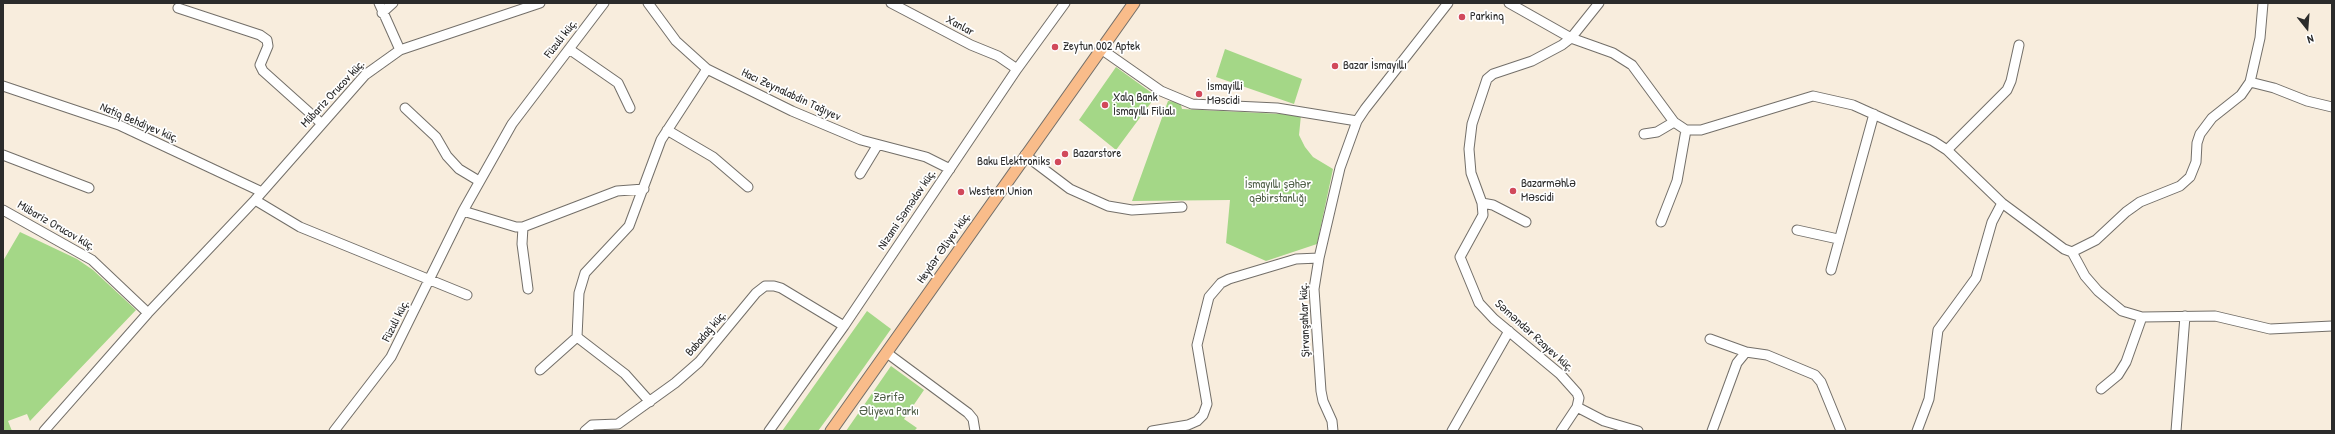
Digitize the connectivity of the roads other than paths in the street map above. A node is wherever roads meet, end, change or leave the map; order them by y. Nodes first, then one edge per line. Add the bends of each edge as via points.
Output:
1 (379, 3) edge
2 (394, 3) edge
3 (540, 3) edge
4 (604, 3) edge
5 (648, 3) edge
6 (891, 3) edge
7 (1065, 3) edge
8 (1134, 3) edge
9 (1448, 3) edge
10 (1509, 3) edge
11 (1599, 3) edge
12 (2263, 3) edge
13 (178, 8) dead end
14 (382, 13) junction
15 (1571, 38) junction
16 (2018, 45) dead end
17 (569, 48) junction
18 (1101, 49) junction
19 (400, 50) junction
20 (707, 68) junction
21 (1017, 69) junction
22 (2250, 82) junction
23 (3, 86) edge
24 (2332, 107) edge
25 (404, 108) dead end
26 (630, 108) dead end
27 (1874, 114) junction
28 (1357, 122) junction
29 (1674, 122) junction
30 (321, 123) junction
31 (667, 130) junction
32 (1686, 130) junction
33 (1644, 134) dead end
34 (877, 146) junction
35 (1947, 150) junction
36 (3, 155) edge
37 (1025, 155) junction
38 (950, 169) junction
39 (860, 174) dead end
40 (479, 181) junction
41 (748, 187) dead end
42 (89, 188) dead end
43 (644, 189) junction
44 (262, 192) junction
45 (255, 200) junction
46 (1482, 203) junction
47 (2002, 203) junction
48 (1182, 207) dead end
49 (3, 210) edge
50 (463, 212) junction
51 (1526, 222) dead end
52 (1661, 222) dead end
53 (523, 227) junction
54 (1797, 230) dead end
55 (1838, 239) junction
56 (2072, 252) junction
57 (1319, 258) junction
58 (1831, 270) dead end
59 (430, 279) junction
60 (528, 289) dead end
61 (467, 295) dead end
62 (148, 313) junction
63 (2185, 316) junction
64 (2142, 318) junction
65 (844, 326) junction
66 (2332, 326) edge
67 (1508, 331) junction
68 (578, 338) junction
69 (1710, 339) dead end
70 (1746, 352) junction
71 (887, 353) junction
72 (540, 370) dead end
73 (2100, 389) dead end
74 (650, 402) junction
75 (1577, 407) junction
76 (44, 431) edge
77 (334, 431) edge
78 (585, 431) edge
79 (769, 431) edge
80 (831, 431) edge
81 (975, 431) edge
82 (1155, 431) edge
83 (1333, 431) edge
84 (1452, 431) edge
85 (1561, 431) edge
86 (1638, 431) edge
87 (1712, 431) edge
88 (1841, 431) edge
89 (1917, 431) edge
90 (2176, 431) edge

1 - 14 street
2 - 14 street
3 - 19 street, Mübariz Orucov küç.
4 - 17 street, Füzuli küç.
5 - 20 street, Hacı Zeynalabdin Tağıyev via 676,41
6 - 21 street, Xanlar via 971,45 998,56
7 - 21 street, Nizami Səmədov küç.
8 - 18 main road, Heydər Əliyev küç.
9 - 28 street, Şirvanşahlar küç. via 1373,96
10 - 15 street
11 - 15 street
12 - 22 street via 2260,38
13 - 30 street via 260,35 267,40 268,46 260,65 263,71
14 - 19 street
15 - 29 street via 1613,53 1632,65
15 - 46 street, Səməndər Rzayev küç. via 1532,61 1487,78 1472,124 1469,149 1471,173
16 - 35 street via 2007,90
17 - 26 street via 618,83
17 - 40 street, Füzuli küç. via 512,124
18 - 28 street via 1161,92 1192,104 1277,108
18 - 37 main road, Heydər Əliyev küç.
19 - 30 street, Mübariz Orucov küç. via 365,75
20 - 31 street
20 - 34 street, Hacı Zeynalabdin Tağıyev via 792,111
21 - 38 street, Nizami Səmədov küç.
22 - 24 street
22 - 56 street via 2241,95 2212,118 2200,134 2196,162 2190,177 2180,186 2140,202 2096,240
23 - 44 street, Natiq Behdiyev küç. via 119,125
25 - 40 street via 436,137 447,156 459,169
27 - 32 street via 1853,105 1813,96 1701,130
27 - 35 street
27 - 55 street
28 - 57 street, Şirvanşahlar küç. via 1340,168
29 - 32 street
29 - 33 street via 1657,132
30 - 44 street, Mübariz Orucov küç.
31 - 41 street via 713,157
31 - 43 street
32 - 52 street via 1677,181
34 - 38 street, Hacı Zeynalabdin Tağıyev via 926,157
34 - 39 street
35 - 47 street
36 - 42 street
37 - 48 street via 1070,189 1108,206 1132,210
37 - 71 main road, Heydər Əliyev küç.
38 - 65 street, Nizami Səmədov küç.
40 - 50 street, Füzuli küç.
43 - 53 street via 617,191
43 - 68 street via 629,226 593,263 581,282
44 - 45 street, Mübariz Orucov küç.
45 - 59 street via 300,227
45 - 62 street, Mübariz Orucov küç.
46 - 51 street via 1493,205
46 - 67 street, Səməndər Rzayev küç. via 1483,215 1462,250 1461,263 1479,302
47 - 56 street via 2064,250
47 - 89 street via 1992,222 1976,278 1938,330 1929,399
49 - 62 street, Mübariz Orucov küç. via 92,260
50 - 53 street
50 - 59 street, Füzuli küç.
53 - 60 street via 522,244
54 - 55 street
55 - 58 street
56 - 64 street via 2085,276 2098,291 2122,312
57 - 82 street via 1296,260 1221,283 1209,297 1197,345 1207,404 1203,415 1188,425
57 - 83 street, Şirvanşahlar küç. via 1314,289 1321,391
59 - 61 street
59 - 77 street, Füzuli küç. via 391,357
62 - 76 street, Mübariz Orucov küç.
63 - 64 street
63 - 66 street via 2215,316 2270,329
63 - 90 street
64 - 73 street via 2126,362 2118,375
65 - 74 street, Babadağ küç. via 781,288 765,286 756,293 699,362
65 - 79 street, Nizami Səmədov küç.
67 - 75 street, Səməndər Rzayev küç. via 1560,374 1577,393
67 - 84 street
68 - 72 street
68 - 74 street via 625,374
69 - 70 street
70 - 87 street via 1737,363
70 - 88 street via 1767,355 1815,375 1821,382
71 - 80 main road, Heydər Əliyev küç.
71 - 81 street via 968,413 973,419
74 - 78 street, Babadağ küç. via 618,424 592,425
75 - 85 street
75 - 86 street via 1604,421

